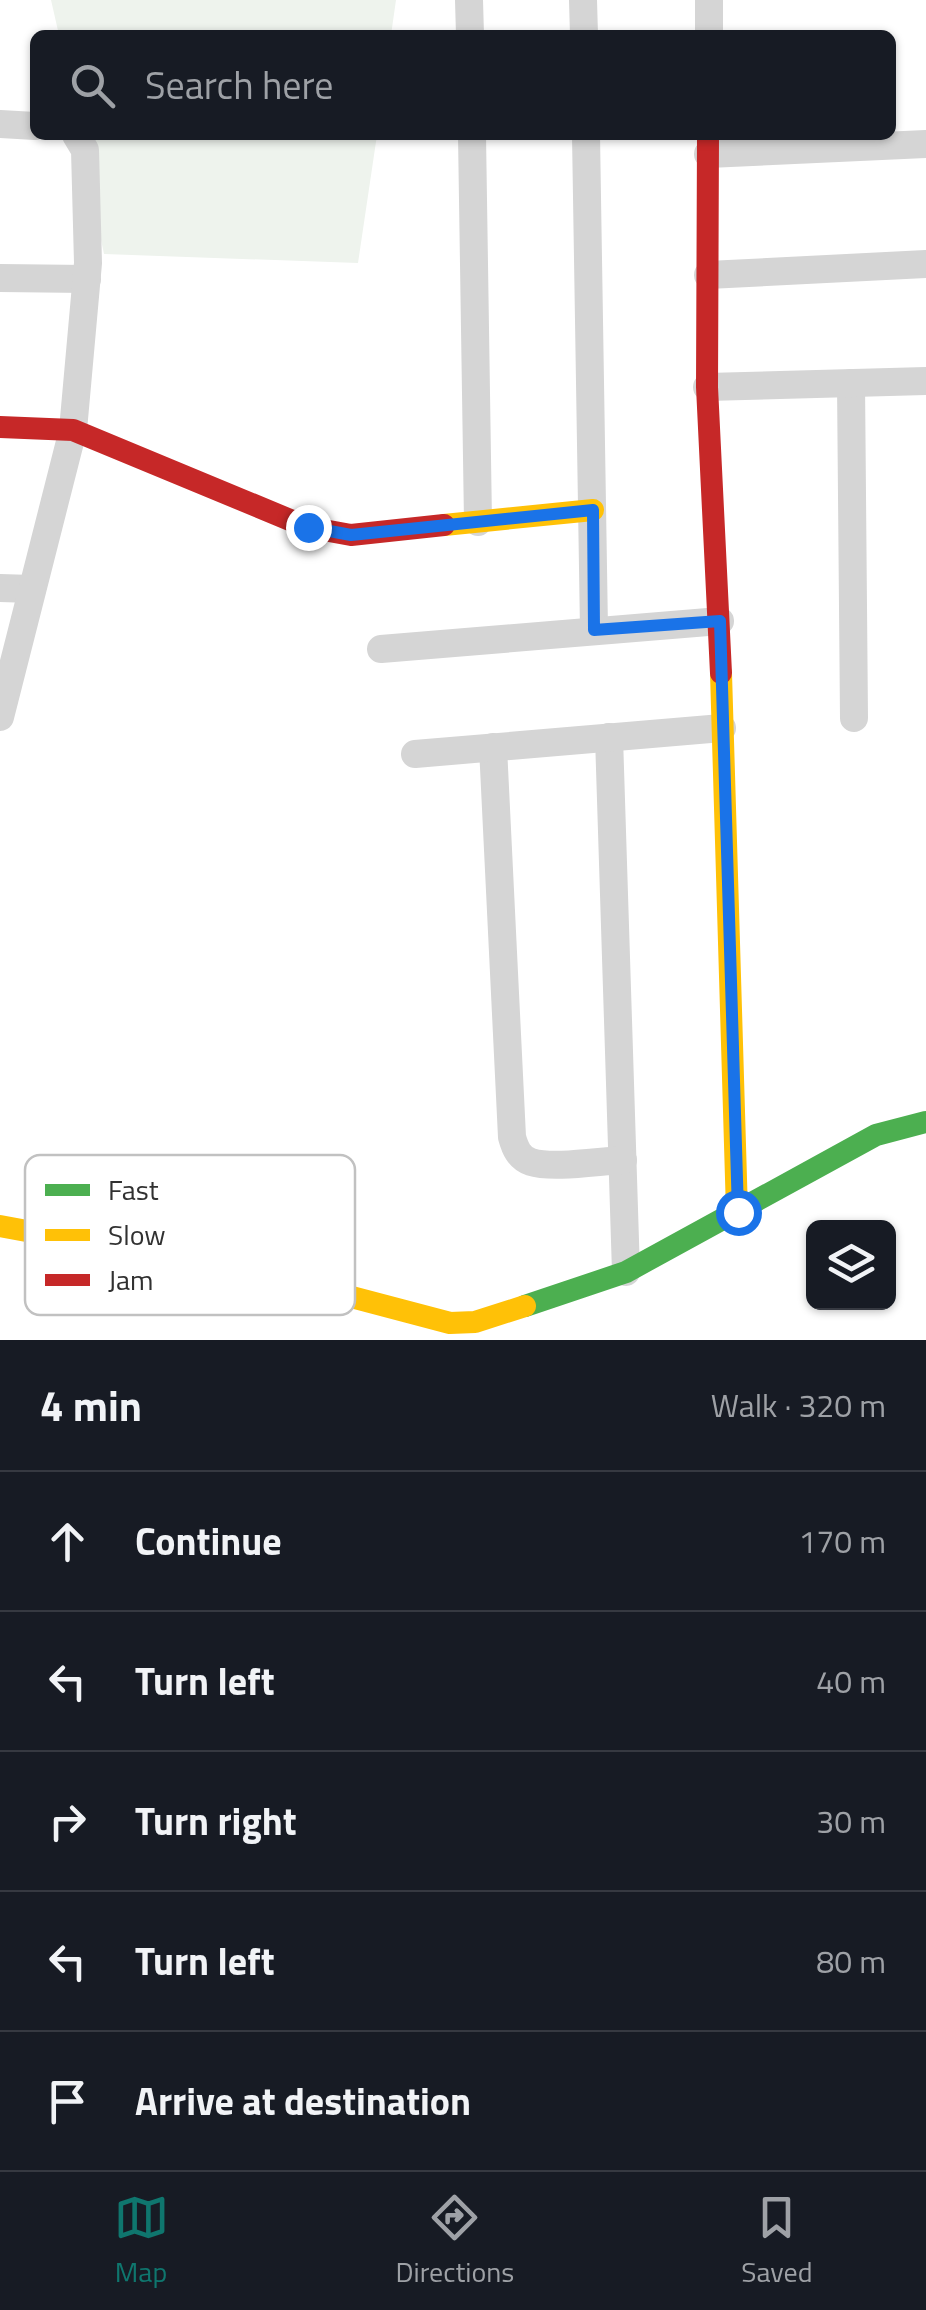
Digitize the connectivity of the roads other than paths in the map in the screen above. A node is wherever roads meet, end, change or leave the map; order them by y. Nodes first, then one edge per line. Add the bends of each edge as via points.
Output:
1 (469, 0) edge
2 (583, 0) edge
3 (708, 0) edge
4 (470, 30) edge
5 (584, 30) edge
6 (708, 30) edge
7 (0, 124) edge
8 (30, 126) edge
9 (79, 140) edge
10 (472, 140) edge
11 (586, 140) edge
12 (708, 144) edge
13 (926, 144) edge
14 (926, 264) edge
15 (708, 275) junction
16 (0, 278) edge
17 (88, 279) junction
18 (926, 381) edge
19 (851, 383) junction
20 (707, 387) junction
21 (0, 427) edge
22 (72, 430) junction
23 (593, 510) junction
24 (478, 522) junction
25 (0, 588) edge
26 (32, 589) junction
27 (720, 621) junction
28 (594, 630) junction
29 (381, 650) dead end
30 (0, 717) edge
31 (854, 718) dead end
32 (722, 728) junction
33 (608, 738) junction
34 (493, 747) junction
35 (415, 754) dead end
36 (926, 1122) edge
37 (623, 1160) junction
38 (738, 1212) junction
39 (0, 1226) edge
40 (25, 1231) edge
41 (626, 1272) junction
42 (355, 1298) edge

1 - 4 street
2 - 5 street
3 - 6 street
7 - 8 street
9 - 17 street via 85,150
10 - 24 street
11 - 23 street
12 - 13 street
12 - 15 street
14 - 15 street
15 - 20 street
16 - 17 street
17 - 22 street
18 - 19 street
19 - 20 street
19 - 31 street
20 - 27 street
21 - 22 street
22 - 24 street via 330,533
22 - 26 street
23 - 24 street
23 - 28 street
25 - 26 street
26 - 30 street
27 - 28 street
27 - 32 street
28 - 29 street
32 - 33 street
32 - 38 street
33 - 34 street
33 - 37 street
34 - 35 street
34 - 37 street via 515,1150 528,1162
36 - 38 street via 876,1136
37 - 41 street
38 - 41 street
39 - 40 street
41 - 42 street via 475,1322

